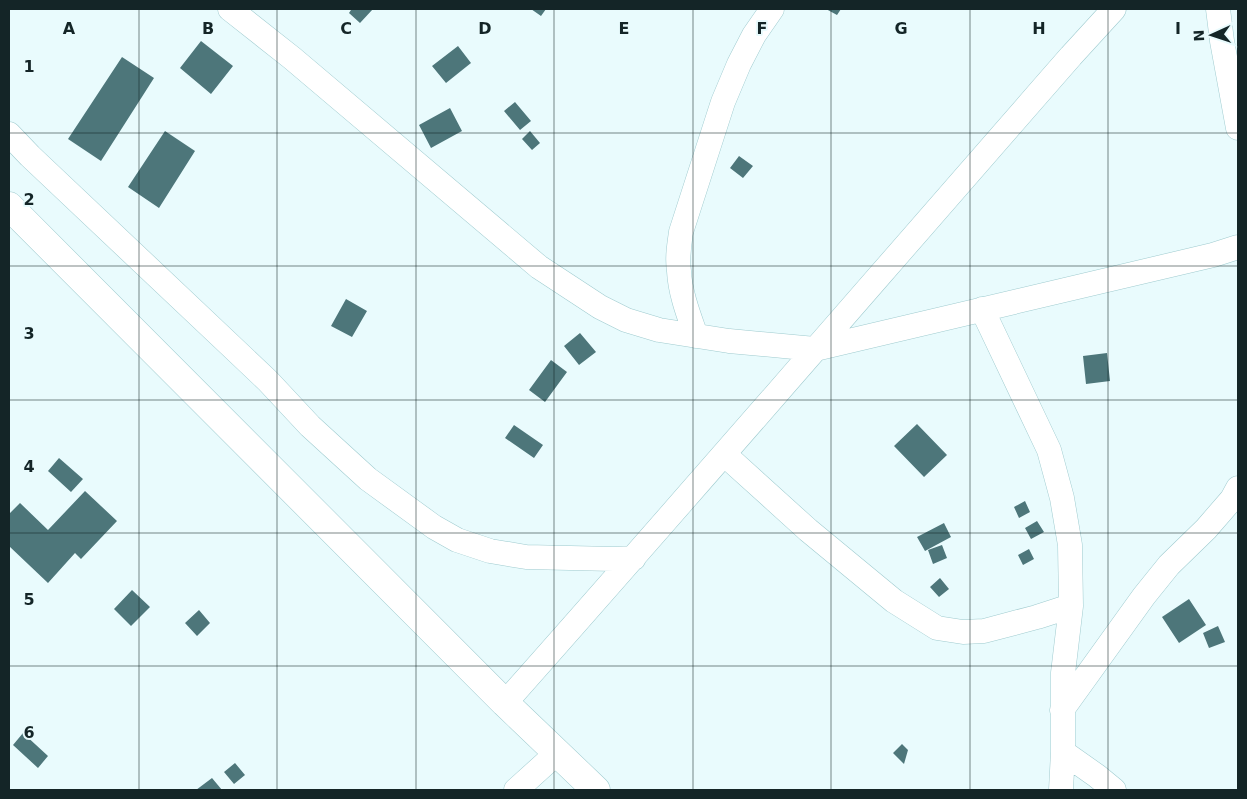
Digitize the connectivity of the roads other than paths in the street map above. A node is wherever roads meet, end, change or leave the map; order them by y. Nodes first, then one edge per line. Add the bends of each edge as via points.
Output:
1 (230, 9) edge
2 (772, 9) edge
3 (1114, 9) edge
4 (1218, 9) edge
5 (1238, 128) edge
6 (9, 134) edge
7 (9, 206) edge
8 (1238, 247) edge
9 (982, 309) junction
10 (696, 336) junction
11 (815, 349) junction
12 (724, 454) junction
13 (1238, 488) edge
14 (634, 558) junction
15 (1070, 606) junction
16 (505, 703) junction
17 (1062, 710) junction
18 (1063, 752) junction
19 (557, 753) junction
20 (516, 790) edge
21 (596, 790) edge
22 (1061, 790) edge
23 (1114, 790) edge

1 - 10 street via 539,267 626,320
2 - 10 street via 754,34 723,102 681,232 679,273
3 - 11 street
4 - 5 street
6 - 14 street via 243,357 310,426 368,479 434,527 457,540 490,551 574,558
7 - 16 main road
8 - 9 street
9 - 11 street
9 - 15 street via 1049,450 1070,546
10 - 11 street
11 - 12 street
12 - 14 street
12 - 15 street via 808,530 894,601 937,628 984,631
13 - 17 street via 1206,529 1169,565 1144,596
14 - 16 street
15 - 17 street
16 - 19 main road
17 - 18 street
18 - 22 street
18 - 23 street
19 - 20 street
19 - 21 main road

